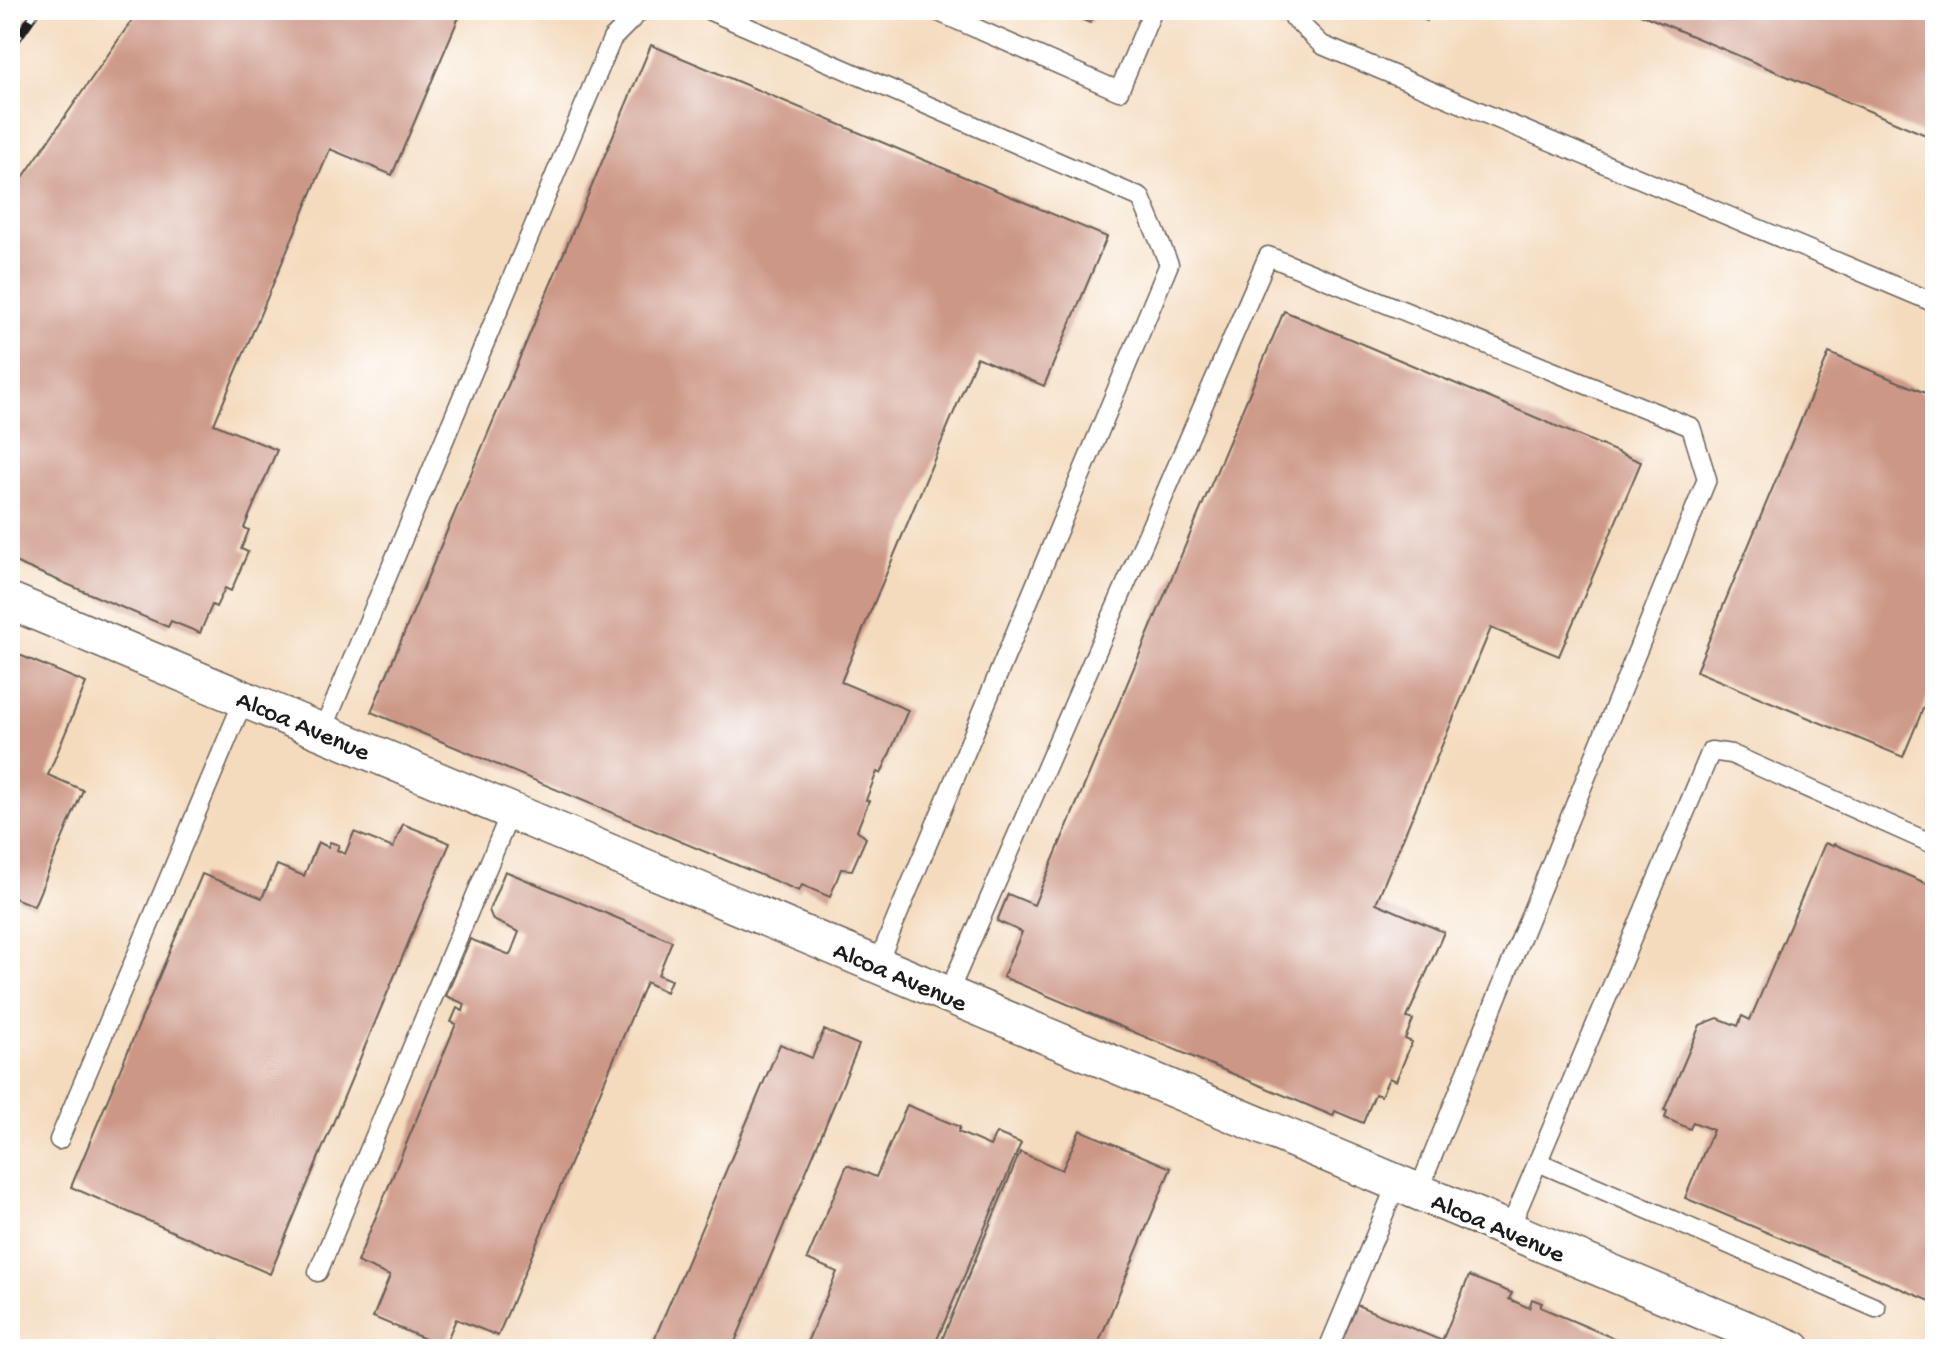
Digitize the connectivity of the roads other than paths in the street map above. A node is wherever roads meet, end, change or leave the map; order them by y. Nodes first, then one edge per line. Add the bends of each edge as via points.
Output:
1 (641, 10) edge
2 (708, 10) edge
3 (934, 10) edge
4 (1153, 10) edge
5 (1293, 10) edge
6 (1935, 303) edge
7 (10, 601) edge
8 (244, 699) junction
9 (322, 732) junction
10 (511, 811) junction
11 (1935, 845) edge
12 (877, 965) junction
13 (948, 994) junction
14 (59, 1140) dead end
15 (1538, 1162) junction
16 (1408, 1187) junction
17 (1509, 1230) junction
18 (318, 1272) dead end
19 (1876, 1308) dead end
20 (1775, 1346) edge
21 (1328, 1349) edge

1 - 9 lane via 612,39
2 - 12 lane via 1141,198 1169,264
3 - 4 lane via 1119,91
5 - 6 lane via 1294,18 1322,45
7 - 8 street, Alcoa Avenue
8 - 9 street, Alcoa Avenue
8 - 14 lane
9 - 10 street, Alcoa Avenue
10 - 12 street, Alcoa Avenue
10 - 18 lane
11 - 15 lane via 1731,754 1711,751
12 - 13 street, Alcoa Avenue
13 - 16 street, Alcoa Avenue
13 - 16 lane via 1268,256 1691,427 1707,479
15 - 17 lane
15 - 19 lane
16 - 17 street, Alcoa Avenue
16 - 21 lane
17 - 20 street, Alcoa Avenue

